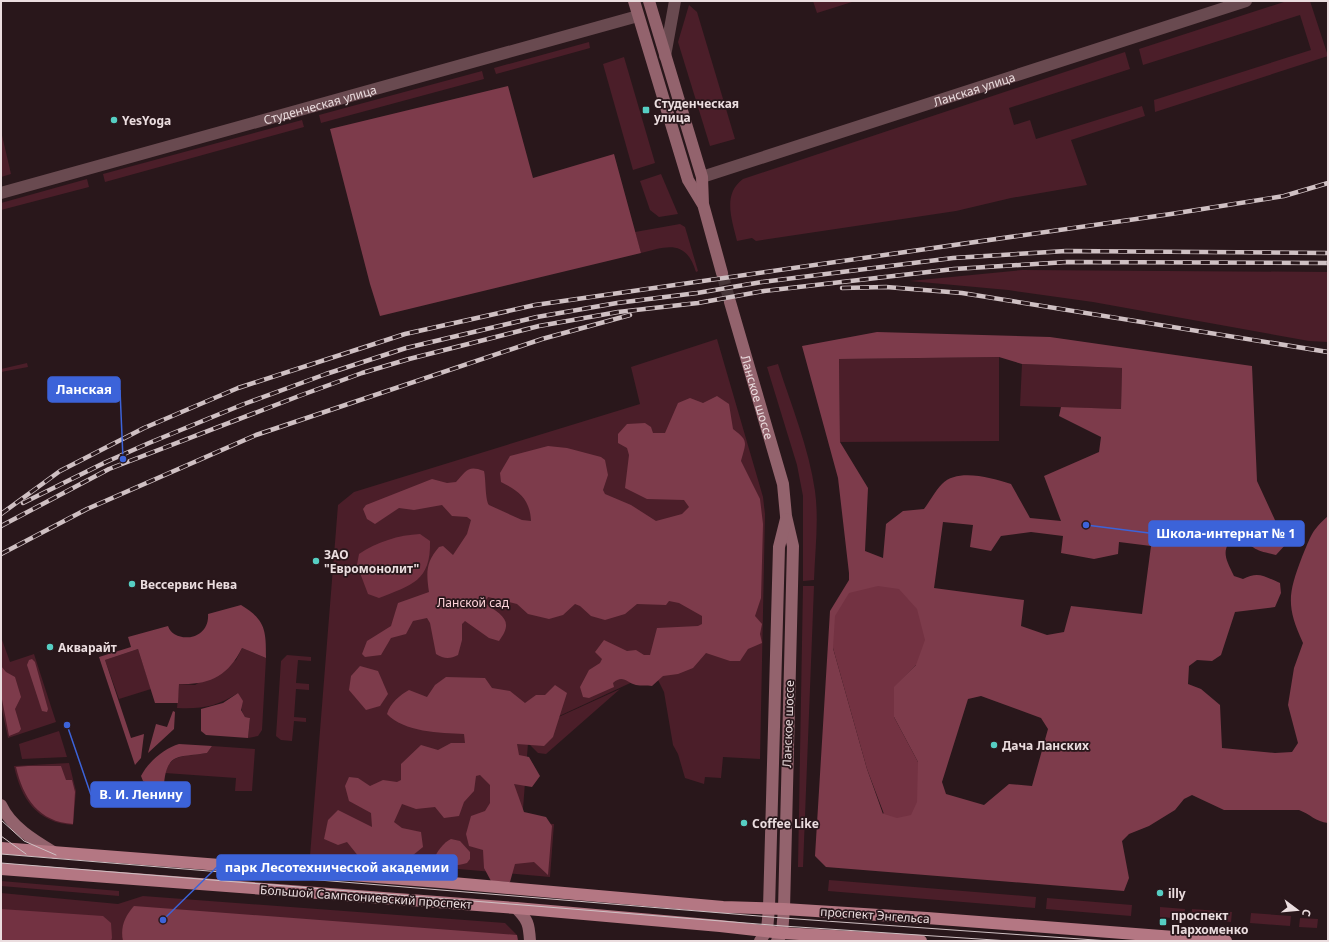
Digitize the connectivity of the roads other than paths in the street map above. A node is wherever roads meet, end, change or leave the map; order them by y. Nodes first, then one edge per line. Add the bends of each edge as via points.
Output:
1 (634, 1) edge
2 (649, 1) edge
3 (675, 1) edge
4 (1246, 1) edge
5 (638, 16) junction
6 (665, 56) junction
7 (702, 177) junction
8 (1, 193) edge
9 (703, 204) junction
10 (722, 273) tunnel mouth
11 (730, 302) tunnel mouth
12 (786, 516) junction
13 (1, 805) edge
14 (1, 848) edge
15 (55, 853) junction
16 (1, 869) edge
17 (524, 890) joint
18 (516, 908) junction
19 (769, 908) junction
20 (784, 909) junction
21 (767, 930) junction
22 (780, 937) edge
23 (530, 941) edge
24 (760, 941) edge
25 (921, 941) edge
26 (1218, 941) edge
27 (1226, 941) edge

1 - 5 main road
2 - 6 main road
3 - 6 street
4 - 7 street, Ланская улица
5 - 8 street, Студенческая улица
5 - 9 main road via 688,180
6 - 7 main road
7 - 9 main road
9 - 10 main road
11 - 12 main road, Ланское шоссе via 783,484
12 - 19 main road, Ланское шоссе via 778,546
12 - 20 main road, Ланское шоссе via 793,546
13 - 15 main road via 12,822 24,833
14 - 15 main road, Большой Сампсониевский проспект
15 - 17 main road, Большой Сампсониевский проспект
16 - 18 main road, Большой Сампсониевский проспект
17 - 19 main road, проспект Энгельса via 723,907
18 - 21 main road, проспект Энгельса
18 - 23 main road via 529,925
19 - 20 main road, проспект Энгельса
19 - 21 main road, Ланское шоссе
20 - 22 main road, Ланское шоссе
20 - 26 main road, проспект Энгельса
21 - 22 main road, проспект Энгельса
21 - 24 main road
22 - 25 main road, проспект Энгельса
26 - 27 main road, проспект Энгельса

